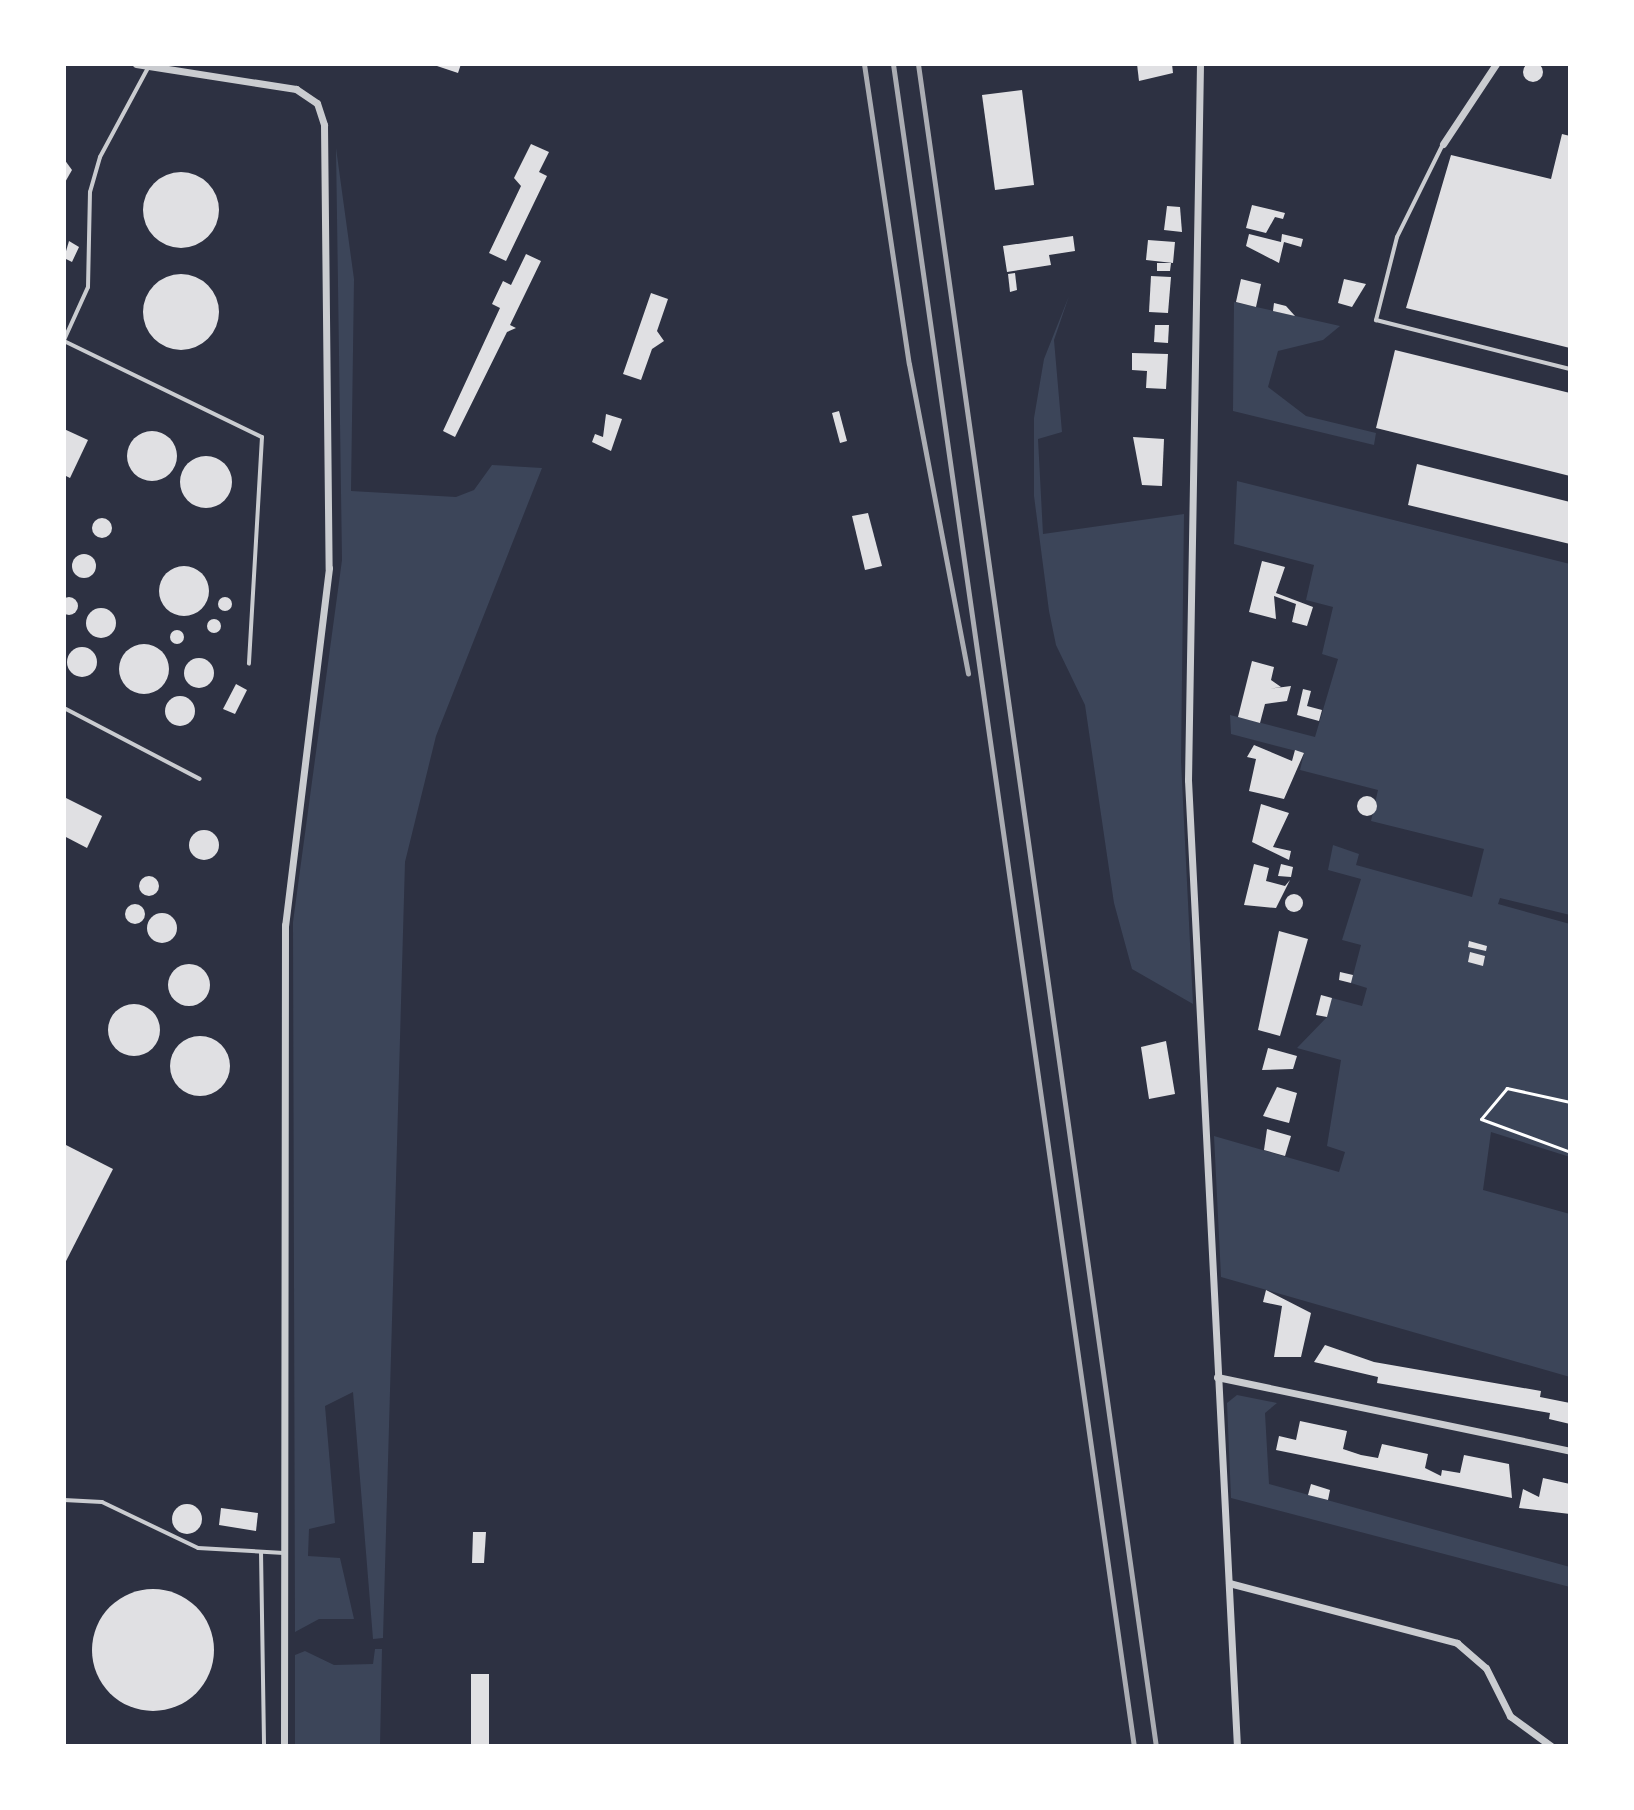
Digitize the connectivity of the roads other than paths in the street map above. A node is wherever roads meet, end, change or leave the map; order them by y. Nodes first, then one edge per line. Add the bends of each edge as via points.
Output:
1 (136, 64) edge
2 (1200, 64) edge
3 (1496, 64) edge
4 (149, 66) edge
5 (1443, 144) joint
6 (64, 341) edge
7 (1570, 369) edge
8 (249, 664) dead end
9 (64, 708) edge
10 (200, 779) dead end
11 (1217, 1377) junction
12 (1570, 1451) edge
13 (64, 1500) edge
14 (261, 1552) junction
15 (284, 1553) junction
16 (1229, 1583) junction
17 (264, 1746) edge
18 (284, 1746) edge
19 (1237, 1746) edge
20 (1551, 1746) edge

1 - 4 street
2 - 11 street via 1188,780
3 - 5 street
4 - 6 lane via 100,157 90,192 88,287
4 - 15 street via 296,89 317,103 324,125 329,568 285,925
5 - 7 lane via 1397,237 1376,320
6 - 8 lane via 262,437
9 - 10 lane
11 - 12 street
11 - 16 street
13 - 14 lane via 102,1502 198,1548
14 - 15 lane
14 - 17 lane
15 - 18 street
16 - 19 street
16 - 20 street via 1457,1643 1486,1668 1510,1716

